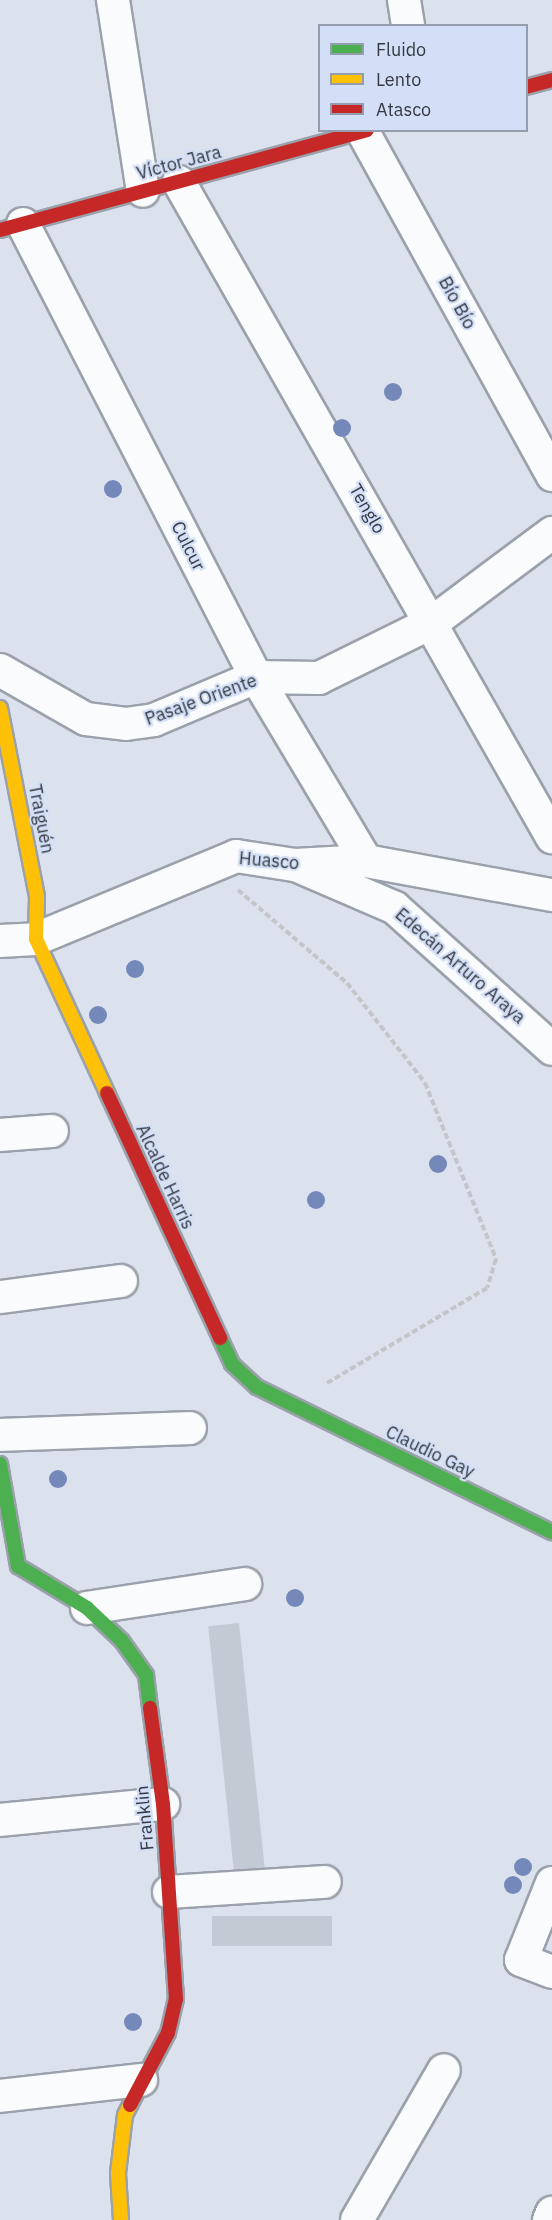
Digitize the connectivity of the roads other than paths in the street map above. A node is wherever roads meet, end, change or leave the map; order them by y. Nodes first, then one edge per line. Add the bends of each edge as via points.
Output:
1 (113, 0) edge
2 (404, 0) edge
3 (408, 24) edge
4 (361, 132) edge
5 (366, 132) edge
6 (178, 182) junction
7 (143, 191) junction
8 (11, 227) edge
9 (552, 475) edge
10 (552, 533) edge
11 (433, 622) junction
12 (0, 670) edge
13 (256, 677) junction
14 (0, 708) edge
15 (552, 837) edge
16 (366, 861) junction
17 (295, 865) junction
18 (552, 895) edge
19 (36, 939) junction
20 (0, 941) edge
21 (552, 1048) edge
22 (52, 1131) dead end
23 (0, 1136) edge
24 (121, 1281) dead end
25 (0, 1297) edge
26 (291, 1404) joint
27 (190, 1428) dead end
28 (0, 1435) edge
29 (0, 1464) edge
30 (552, 1532) edge
31 (9, 1566) edge
32 (245, 1584) dead end
33 (87, 1608) junction
34 (163, 1804) junction
35 (0, 1820) edge
36 (325, 1882) dead end
37 (552, 1883) edge
38 (169, 1892) junction
39 (552, 1972) edge
40 (444, 2070) dead end
41 (141, 2080) junction
42 (0, 2096) edge
43 (552, 2213) edge
44 (121, 2220) edge
45 (357, 2220) edge
46 (549, 2220) edge

1 - 7 street
2 - 3 street
4 - 6 street, Víctor Jara
5 - 9 street, Bío Bío
6 - 7 street, Víctor Jara
6 - 11 street, Tenglo
7 - 8 street, Víctor Jara
8 - 13 street, Culcur
10 - 11 street, Pasaje Oriente
11 - 13 street, Pasaje Oriente via 319,678
11 - 15 street, Tenglo
12 - 13 street, Pasaje Oriente via 86,719 126,724 154,720
13 - 16 street, Culcur
14 - 19 street, Traiguén via 37,897
16 - 17 street, Huasco
16 - 18 street, Huasco
17 - 19 street, Huasco via 236,856
17 - 21 street, Edecán Arturo Araya via 395,908
19 - 20 street, Huasco
19 - 26 street, Alcalde Harris via 232,1365 257,1388
22 - 23 street
24 - 25 street
26 - 30 street, Claudio Gay
27 - 28 street
29 - 31 street, Franklin
31 - 33 street, Franklin
32 - 33 street
33 - 34 street, Franklin via 122,1641 146,1675
34 - 35 street
34 - 38 street, Franklin
36 - 38 street
37 - 39 street via 521,1960
38 - 41 street, Franklin via 176,1999 168,2033
40 - 45 street
41 - 42 street
41 - 44 street, Franklin via 125,2115 118,2173
43 - 46 street

